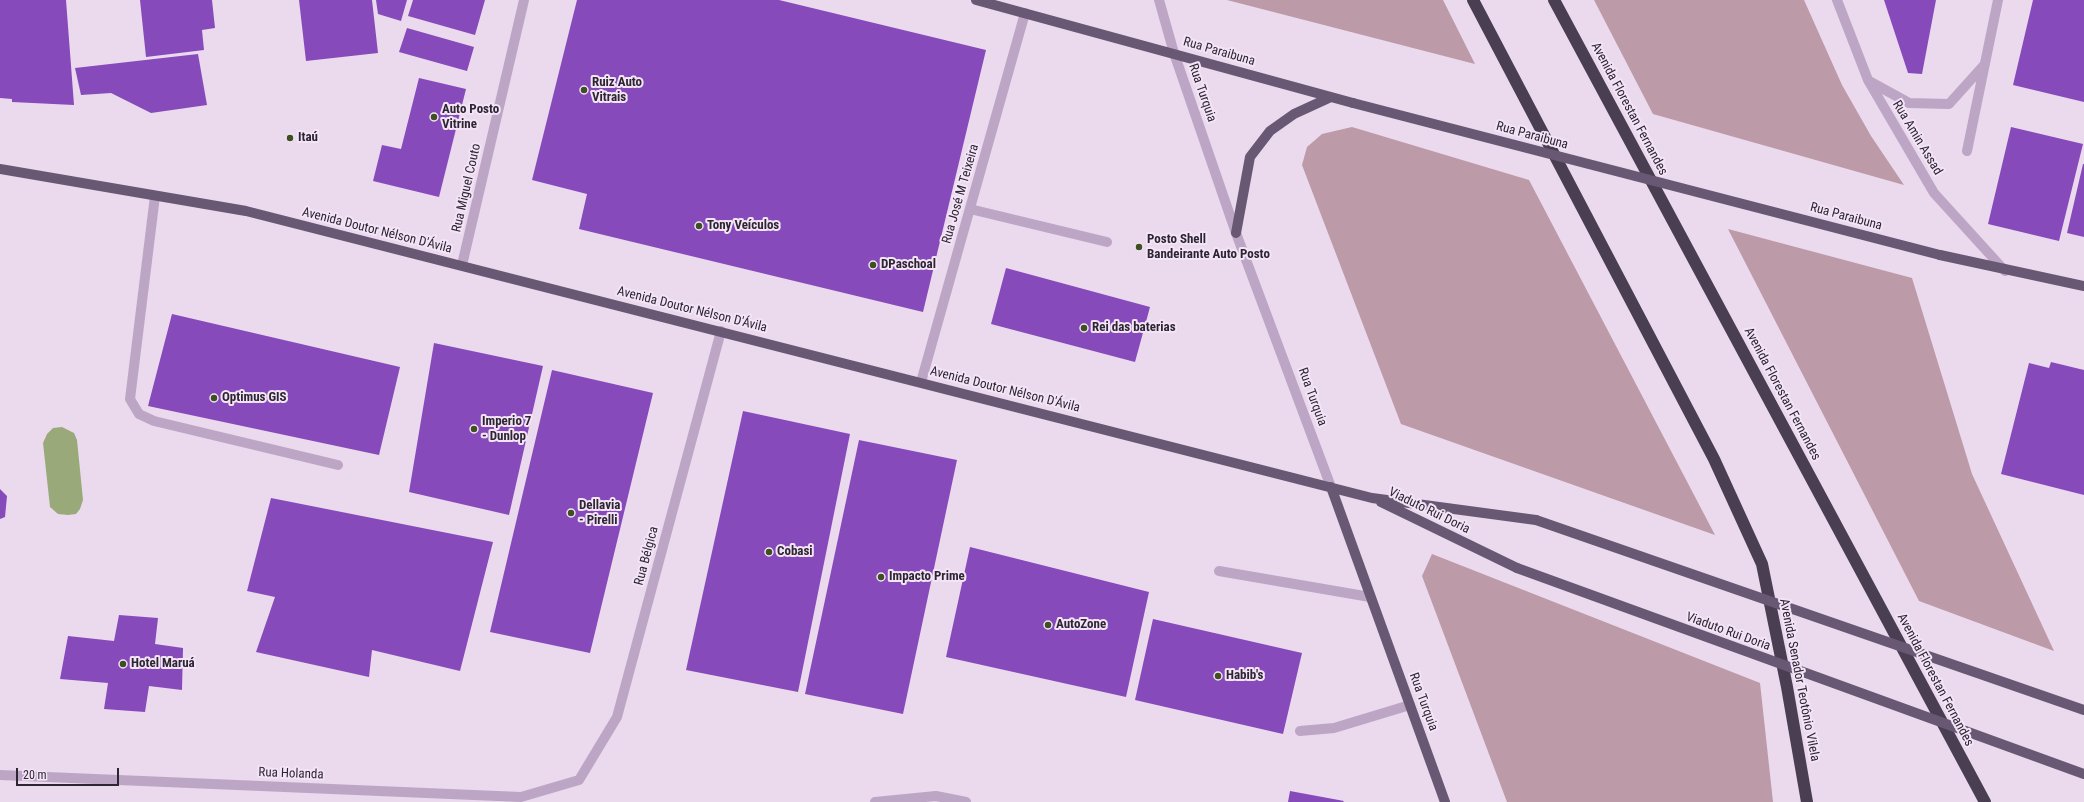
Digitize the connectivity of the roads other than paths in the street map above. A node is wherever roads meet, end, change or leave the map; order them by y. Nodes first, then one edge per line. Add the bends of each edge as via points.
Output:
1 (524, 0) edge
2 (976, 0) edge
3 (1159, 0) edge
4 (1473, 0) edge
5 (1554, 0) edge
6 (1837, 0) edge
7 (1998, 0) edge
8 (1025, 13) junction
9 (1174, 53) junction
10 (1985, 64) junction
11 (1868, 80) junction
12 (1330, 97) junction
13 (1967, 151) dead end
14 (0, 169) edge
15 (155, 196) junction
16 (970, 209) junction
17 (1236, 233) junction
18 (1107, 242) dead end
19 (462, 265) junction
20 (2005, 270) junction
21 (2084, 286) edge
22 (721, 331) junction
23 (921, 382) junction
24 (338, 465) dead end
25 (1331, 487) junction
26 (1372, 498) junction
27 (1219, 571) dead end
28 (1370, 597) junction
29 (1410, 705) junction
30 (2084, 710) edge
31 (1300, 731) dead end
32 (2084, 774) edge
33 (0, 775) edge
34 (579, 780) joint
35 (874, 802) edge
36 (966, 802) edge
37 (1445, 802) edge
38 (1807, 802) edge
39 (1985, 802) edge

1 - 19 street, Rua Miguel Couto
2 - 8 main road, Rua Paraibuna
3 - 9 street, Rua Turquia
4 - 38 highway, Avenida Senador Teotônio Vilela via 1714,459 1762,564
5 - 39 highway, Avenida Florestan Fernandes
6 - 11 street, Rua Amin Assad
7 - 10 street
8 - 9 main road, Rua Paraibuna
8 - 16 street, Rua José M Teixeira
9 - 12 main road, Rua Paraibuna
9 - 17 street, Rua Turquia
10 - 11 street via 1949,104 1909,103
10 - 13 street
11 - 20 street, Rua Amin Assad via 1934,193
12 - 17 main road via 1294,114 1270,131 1250,157
12 - 20 main road, Rua Paraibuna, bridge
14 - 15 main road, Avenida Doutor Nélson D'Ávila
15 - 19 main road, Avenida Doutor Nélson D'Ávila via 246,211
15 - 24 street via 130,399 138,414 154,421
16 - 18 street
16 - 23 street, Rua José M Teixeira
17 - 25 street, Rua Turquia
19 - 22 main road, Avenida Doutor Nélson D'Ávila
20 - 21 main road, Rua Paraibuna
22 - 23 main road, Avenida Doutor Nélson D'Ávila
22 - 34 street, Rua Bélgica via 617,718
23 - 25 main road, Avenida Doutor Nélson D'Ávila
25 - 26 main road, Avenida Doutor Nélson D'Ávila
25 - 28 main road, Rua Turquia
26 - 30 main road, Viaduto Rui Doria, bridge via 1536,520
26 - 32 main road, Viaduto Rui Doria, bridge via 1517,568
27 - 28 street
28 - 29 main road, Rua Turquia
29 - 31 street via 1334,728
29 - 37 main road, Rua Turquia
33 - 34 street, Rua Holanda via 521,797
35 - 36 street via 936,796

